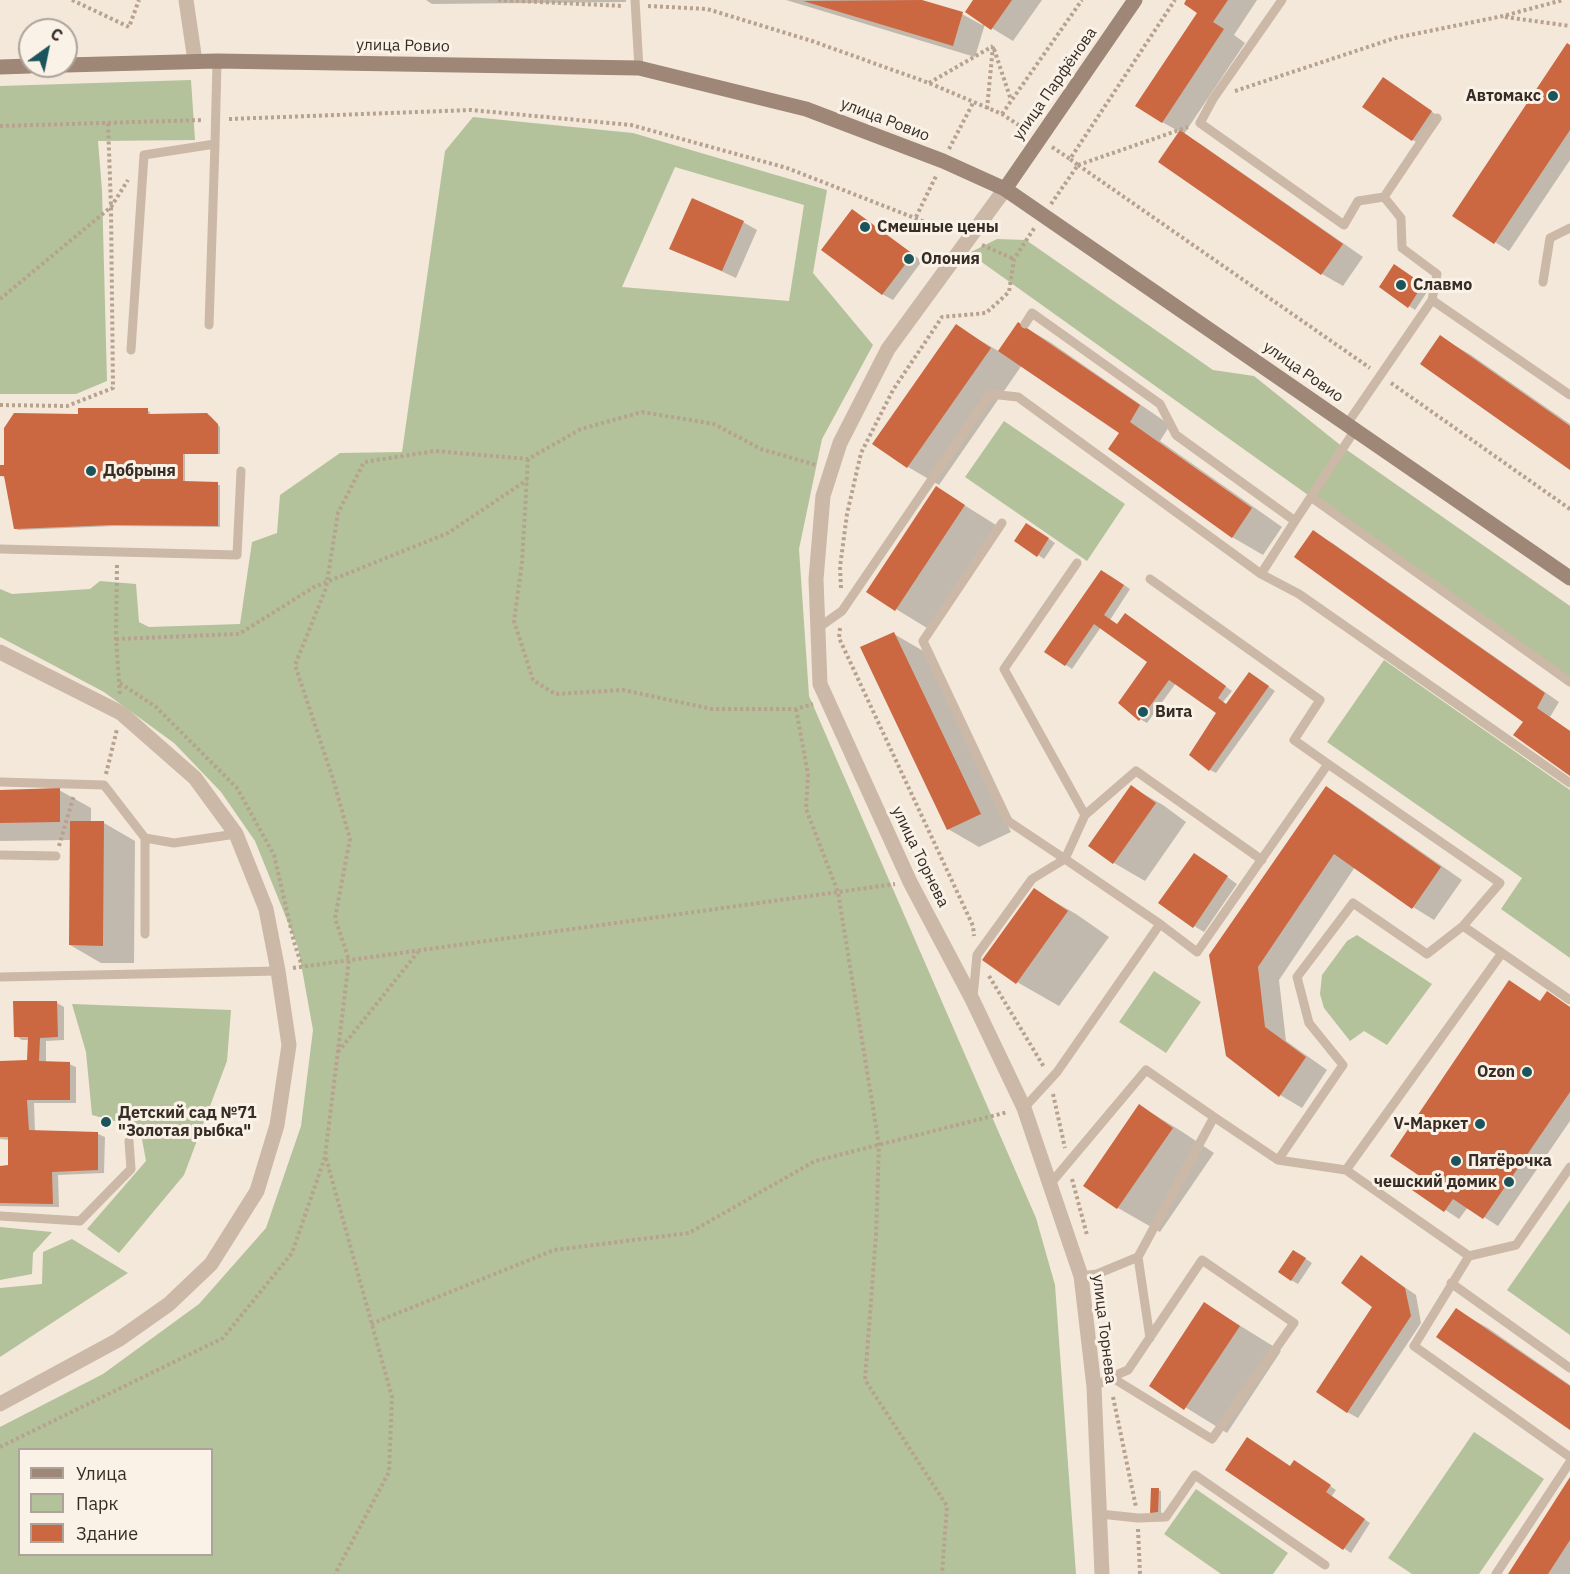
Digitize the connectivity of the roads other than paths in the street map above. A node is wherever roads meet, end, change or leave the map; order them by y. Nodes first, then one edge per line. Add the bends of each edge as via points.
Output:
1 (186, 0) edge
2 (1135, 0) edge
3 (1282, 0) edge
4 (636, 3) edge
5 (195, 61) junction
6 (217, 61) junction
7 (78, 65) edge
8 (18, 66) edge
9 (0, 67) edge
10 (639, 68) junction
11 (1437, 118) dead end
12 (215, 144) junction
13 (1005, 189) junction
14 (1384, 197) junction
15 (1570, 228) edge
16 (1543, 282) dead end
17 (1432, 300) junction
18 (1024, 324) dead end
19 (209, 325) dead end
20 (131, 350) dead end
21 (1570, 395) edge
22 (1351, 427) junction
23 (242, 471) dead end
24 (1311, 497) junction
25 (1295, 521) junction
26 (1002, 523) dead end
27 (0, 549) edge
28 (1077, 563) dead end
29 (1262, 574) junction
30 (1570, 578) edge
31 (1150, 579) dead end
32 (818, 628) junction
33 (0, 652) edge
34 (1570, 682) edge
35 (1328, 764) junction
36 (0, 782) edge
37 (1570, 783) edge
38 (1085, 815) junction
39 (236, 834) junction
40 (145, 838) junction
41 (0, 855) edge
42 (56, 856) road end
43 (1065, 859) junction
44 (1262, 860) junction
45 (1160, 924) junction
46 (1463, 926) junction
47 (145, 934) dead end
48 (1502, 953) junction
49 (278, 971) junction
50 (0, 977) edge
51 (972, 999) junction
52 (1570, 1000) edge
53 (1024, 1108) junction
54 (1214, 1117) junction
55 (129, 1141) dead end
56 (1278, 1160) junction
57 (1570, 1167) edge
58 (1346, 1170) junction
59 (1051, 1183) junction
60 (0, 1216) edge
61 (1469, 1256) junction
62 (1138, 1257) junction
63 (1081, 1276) junction
64 (1451, 1283) junction
65 (1150, 1338) junction
66 (1570, 1368) edge
67 (1110, 1377) junction
68 (1094, 1387) junction
69 (0, 1404) edge
70 (1570, 1457) edge
71 (1570, 1462) edge
72 (1100, 1514) junction
73 (1325, 1565) dead end
74 (1102, 1574) edge
75 (1496, 1574) edge

1 - 5 street
2 - 13 main road, улица Парфёнова
3 - 14 lane via 1200,123 1344,225 1358,201
4 - 10 lane
5 - 6 main road, улица Ровио
5 - 7 main road, улица Ровио
6 - 10 main road, улица Ровио
6 - 12 lane
8 - 9 main road
10 - 13 main road, улица Ровио via 806,109
11 - 14 lane
12 - 19 lane
12 - 20 lane via 144,155
13 - 22 main road, улица Ровио
13 - 32 street, улица Торнева via 888,349 840,443 823,496 816,579
14 - 17 lane via 1401,218 1402,248 1437,274
15 - 16 lane via 1550,238
17 - 21 lane
17 - 22 lane via 1380,375
18 - 25 lane via 1032,313 1160,404 1176,435
22 - 24 lane
22 - 30 main road, улица Ровио
23 - 27 lane via 237,555
24 - 25 lane
24 - 34 lane
25 - 29 lane
26 - 43 lane via 923,641 1008,820
28 - 38 lane via 1004,669
29 - 32 lane via 1018,397 990,394 842,611
29 - 37 lane via 1299,594
31 - 35 lane via 1320,700 1294,740
32 - 51 street, улица Торнева via 820,684 910,882
33 - 39 street via 121,713 195,778
35 - 44 lane
35 - 46 lane via 1500,883
36 - 40 lane via 104,785
38 - 43 lane
38 - 44 lane via 1136,771
39 - 40 lane via 174,843
39 - 49 street via 266,909
40 - 47 lane
41 - 42 lane
43 - 45 lane
43 - 51 lane via 1032,879 977,955
44 - 45 lane via 1197,952
45 - 53 lane via 1057,1072
46 - 48 lane
46 - 56 lane via 1428,954 1353,903 1298,977 1309,1023 1343,1065
48 - 52 lane
48 - 58 lane
49 - 50 lane
49 - 69 street via 289,1045 277,1125 257,1191 211,1264 168,1304 118,1340
51 - 53 street, улица Торнева
53 - 59 street, улица Торнева
54 - 56 lane
54 - 59 lane via 1146,1070
54 - 62 lane
55 - 60 lane via 131,1169 80,1221
56 - 58 lane
57 - 61 lane via 1516,1245
58 - 61 lane
59 - 63 street, улица Торнева
61 - 64 lane
62 - 63 lane via 1097,1274
62 - 65 lane
63 - 68 street, улица Торнева
64 - 66 lane
64 - 70 lane via 1414,1346
65 - 67 lane via 1128,1370
65 - 67 lane via 1202,1260 1294,1323 1212,1439
67 - 68 lane
68 - 72 street, улица Торнева
71 - 75 lane
72 - 73 lane via 1166,1517 1195,1475
72 - 74 street, улица Торнева

